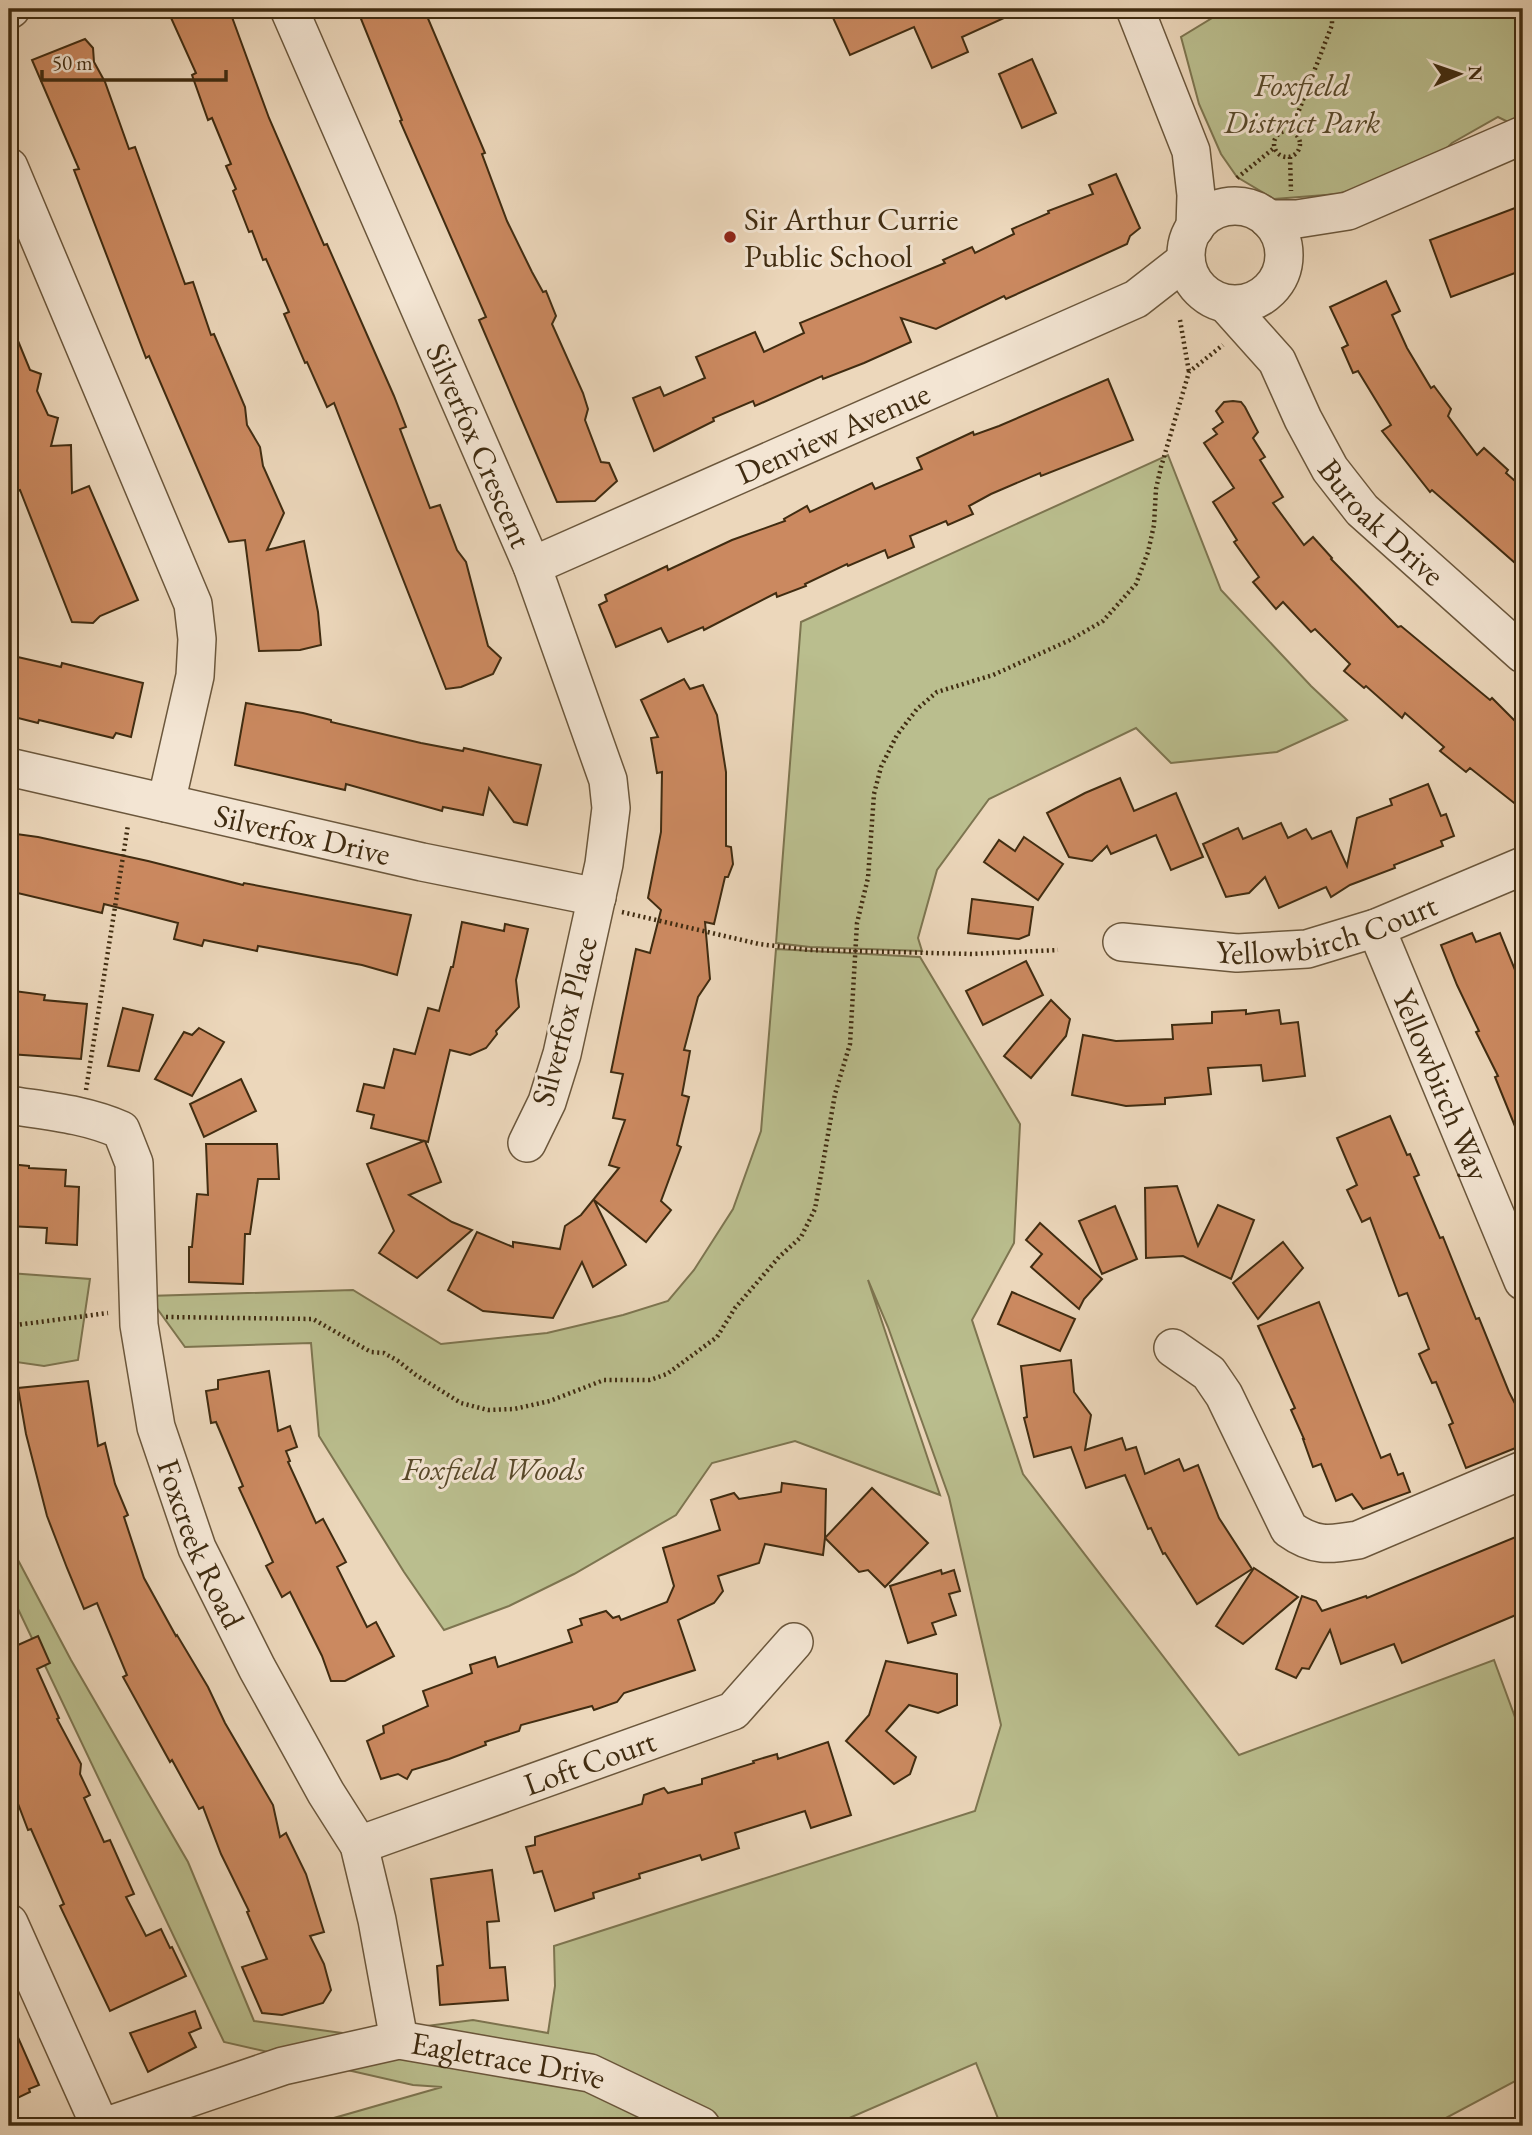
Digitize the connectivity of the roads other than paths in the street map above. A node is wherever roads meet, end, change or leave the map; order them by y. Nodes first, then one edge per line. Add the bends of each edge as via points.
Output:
1 (289, 9) edge
2 (1135, 9) edge
3 (1523, 135) edge
4 (1191, 151) junction
5 (9, 167) edge
6 (1259, 200) junction
7 (1348, 211) junction
8 (1202, 270) junction
9 (1278, 277) junction
10 (1278, 361) junction
11 (532, 566) junction
12 (1523, 654) edge
13 (9, 767) edge
14 (150, 800) junction
15 (1523, 866) edge
16 (608, 904) junction
17 (1376, 928) junction
18 (1122, 942) dead end
19 (9, 1105) edge
20 (527, 1143) dead end
21 (1523, 1281) edge
22 (1172, 1348) dead end
23 (1523, 1470) edge
24 (794, 1642) dead end
25 (359, 1845) junction
26 (9, 1923) edge
27 (399, 2040) junction
28 (100, 2126) edge
29 (107, 2126) edge
30 (701, 2126) edge

1 - 11 street, Silverfox Crescent
2 - 4 street
3 - 7 street
4 - 6 street
4 - 8 street
5 - 14 street via 193,604 195,676
6 - 7 street via 1297,219
6 - 8 street via 1214,211
6 - 9 street via 1282,242 1284,256
7 - 9 street via 1305,246
8 - 9 street via 1240,304 1265,294
8 - 10 street, Buroak Drive
8 - 11 street, Denview Avenue
9 - 10 street, Buroak Drive
10 - 12 street, Buroak Drive via 1330,469 1362,510
11 - 16 street, Silverfox Crescent via 608,780 611,808 604,864
13 - 14 street, Silverfox Drive
14 - 16 street, Silverfox Drive
15 - 17 street, Yellowbirch Court
16 - 20 street, Silverfox Place via 547,1102
17 - 18 street, Yellowbirch Court via 1307,949 1284,951 1237,953
17 - 21 street, Yellowbirch Way
19 - 25 street, Foxcreek Road via 82,1116 121,1130 134,1163 138,1315 156,1427 197,1548 257,1668
22 - 23 street via 1209,1373 1289,1529 1305,1540 1329,1545 1358,1540
24 - 25 street, Loft Court via 733,1711
25 - 27 street, Foxcreek Road
26 - 28 street
27 - 29 street, Eagletrace Drive via 284,2066
27 - 30 street, Eagletrace Drive via 590,2074

